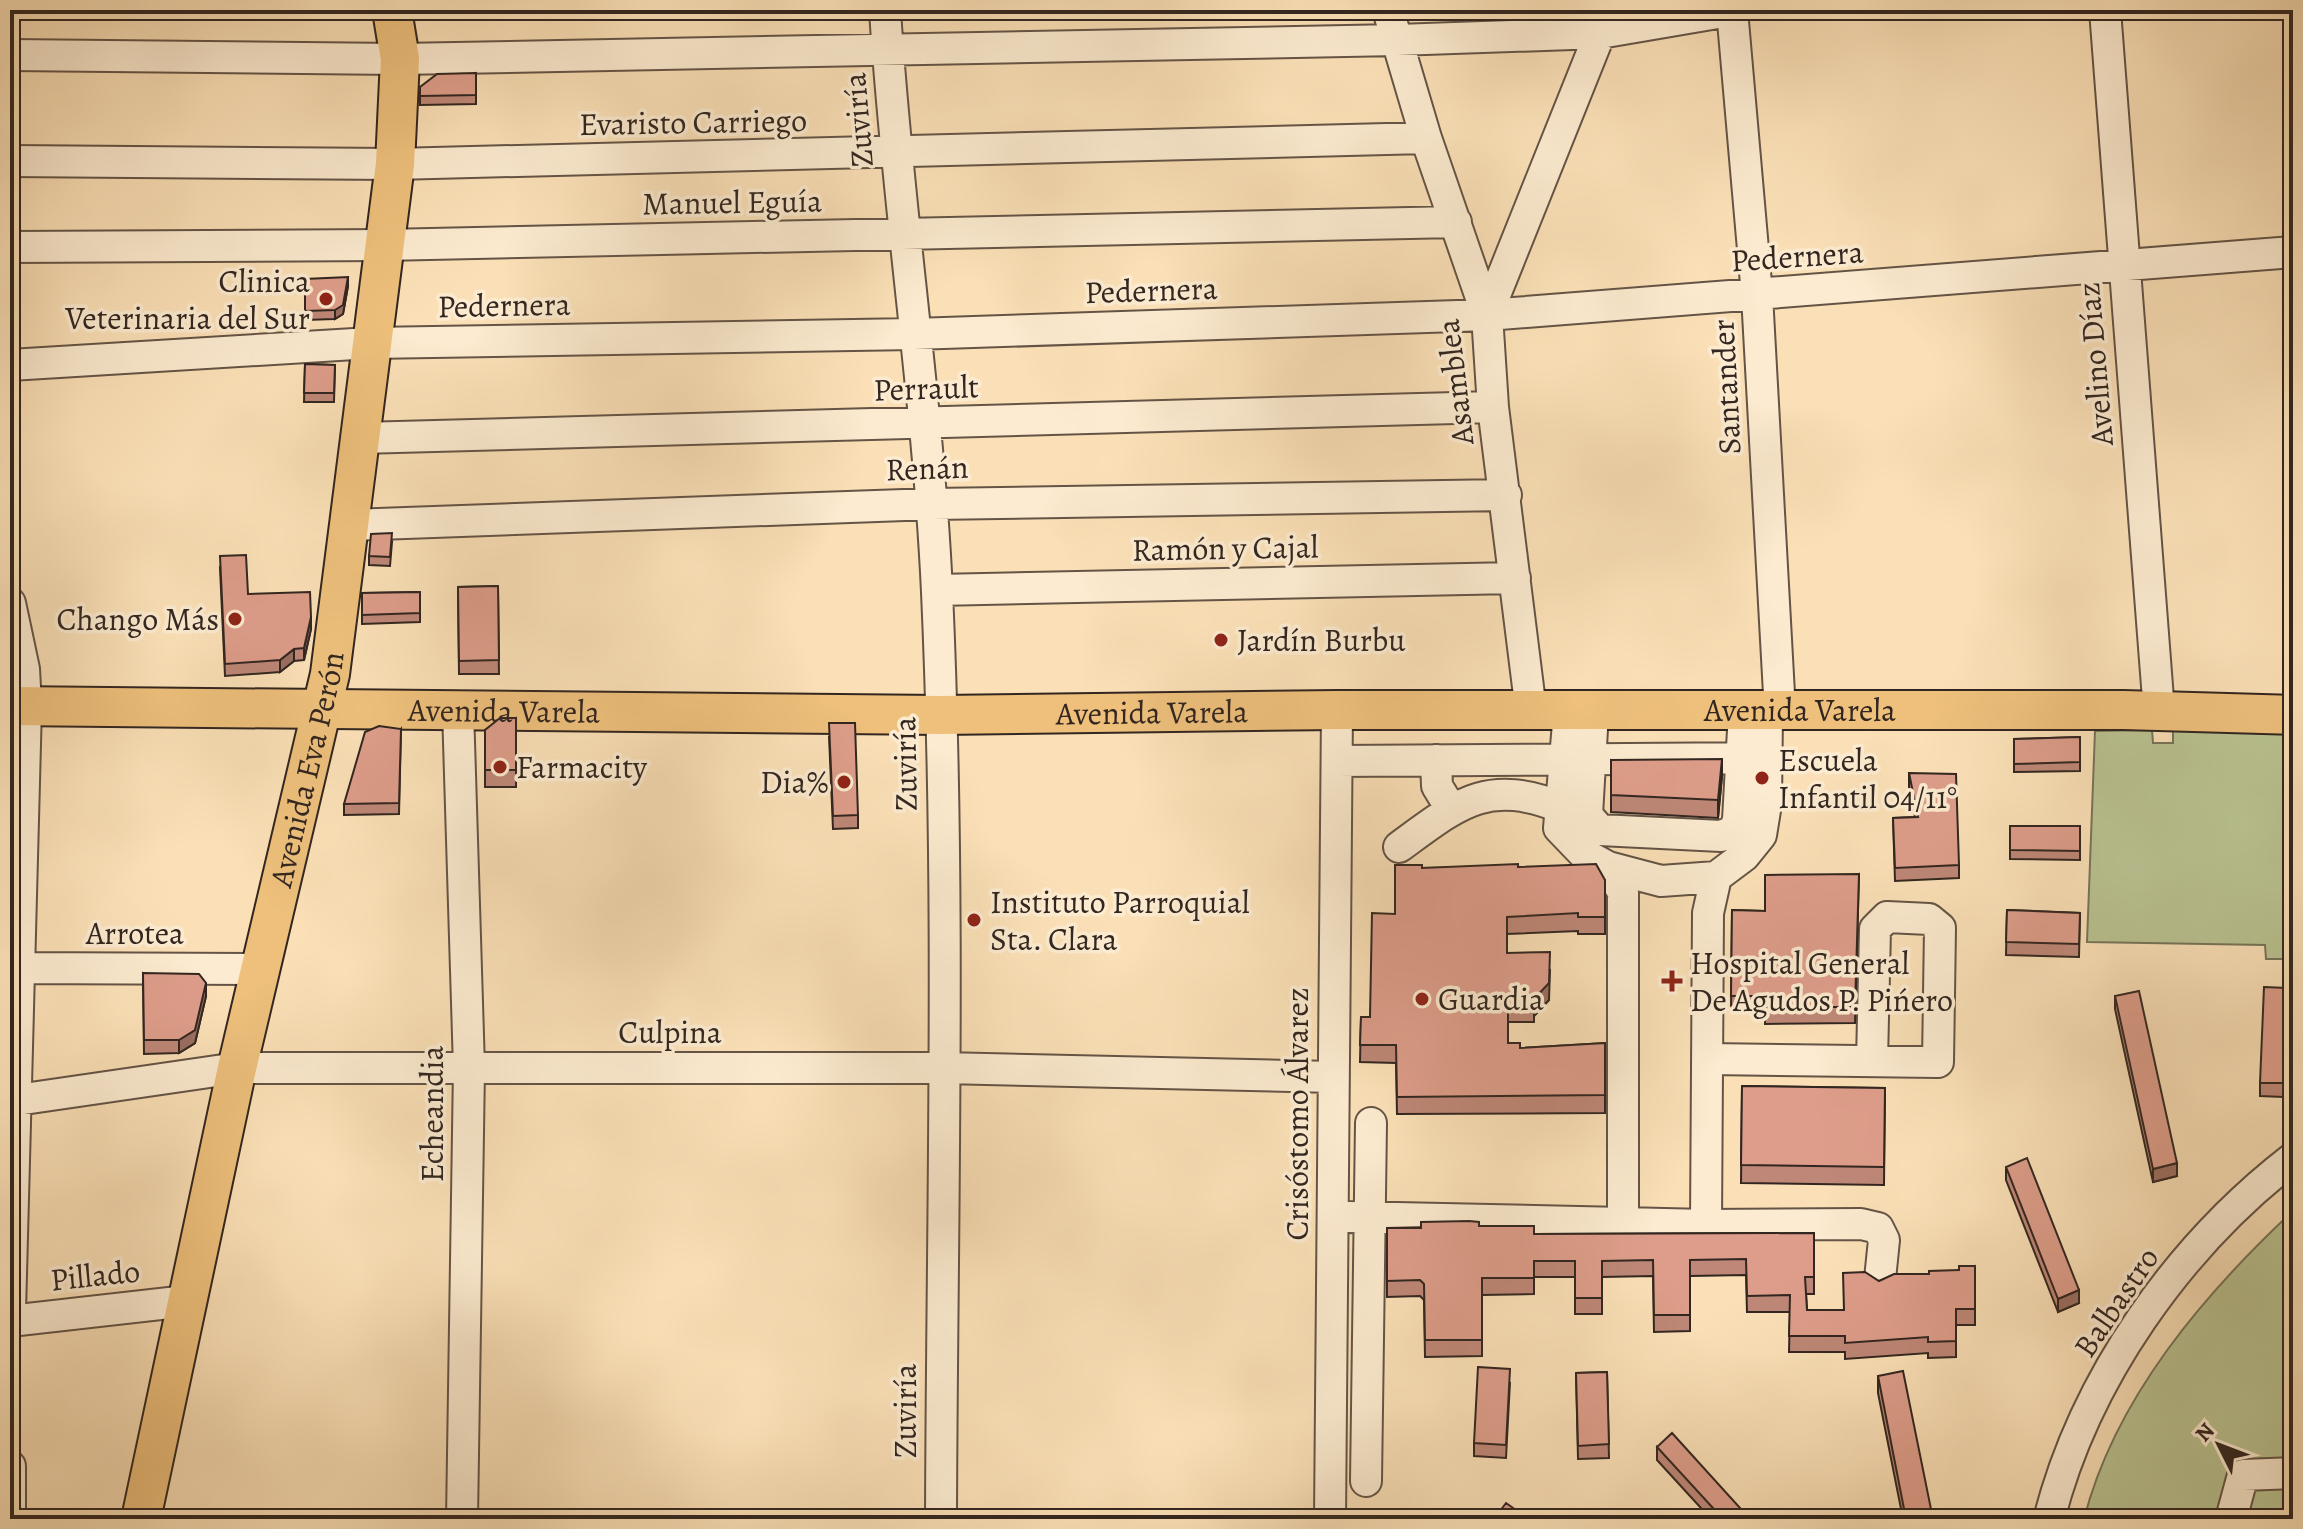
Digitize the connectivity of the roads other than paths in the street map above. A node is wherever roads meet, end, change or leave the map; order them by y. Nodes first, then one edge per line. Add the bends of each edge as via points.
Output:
1 (392, 10) edge
2 (885, 10) edge
3 (1388, 10) edge
4 (1733, 10) edge
5 (2105, 10) edge
6 (1600, 33) junction
7 (1397, 40) junction
8 (888, 50) junction
9 (10, 55) edge
10 (400, 59) junction
11 (1426, 138) junction
12 (896, 154) junction
13 (10, 161) edge
14 (395, 164) junction
15 (1456, 222) junction
16 (904, 235) junction
17 (384, 245) junction
18 (10, 247) edge
19 (2293, 252) edge
20 (2122, 267) junction
21 (1757, 295) junction
22 (1487, 315) junction
23 (914, 334) junction
24 (371, 343) junction
25 (10, 365) edge
26 (1493, 407) junction
27 (925, 424) junction
28 (360, 438) junction
29 (1506, 495) junction
30 (932, 504) junction
31 (350, 525) junction
32 (1515, 578) junction
33 (937, 590) junction
34 (10, 603) edge
35 (18, 706) edge
36 (458, 709) junction
37 (323, 710) junction
38 (1337, 710) junction
39 (1531, 711) junction
40 (1581, 712) junction
41 (1764, 712) junction
42 (2159, 712) junction
43 (941, 715) junction
44 (2293, 715) edge
45 (1754, 758) junction
46 (1436, 760) junction
47 (1577, 760) junction
48 (1337, 761) junction
49 (1560, 807) junction
50 (1451, 809) junction
51 (1399, 847) dead end
52 (1608, 867) junction
53 (1716, 877) junction
54 (14, 968) edge
55 (261, 969) junction
56 (1709, 1059) junction
57 (1872, 1061) junction
58 (237, 1068) junction
59 (469, 1068) junction
60 (943, 1068) junction
61 (1333, 1077) junction
62 (13, 1101) edge
63 (1371, 1123) dead end
64 (2293, 1158) edge
65 (1332, 1217) junction
66 (1369, 1218) junction
67 (1623, 1223) junction
68 (1706, 1225) junction
69 (1880, 1279) edge
70 (187, 1301) junction
71 (10, 1312) edge
72 (10, 1321) edge
73 (10, 1466) edge
74 (2293, 1473) edge
75 (1366, 1481) dead end
76 (10, 1519) edge
77 (141, 1519) edge
78 (462, 1519) edge
79 (941, 1519) edge
80 (1330, 1519) edge
81 (2049, 1519) edge
82 (2231, 1519) edge

1 - 10 main road, Avenida Eva Perón
2 - 8 street, Zuviría
3 - 7 street, Asamblea
4 - 6 street
4 - 21 street, Santander
5 - 20 street, Avelino Díaz
6 - 7 street
6 - 22 street
7 - 8 street
7 - 11 street, Asamblea
8 - 10 street
8 - 12 street, Zuviría
9 - 10 street
10 - 14 main road, Avenida Eva Perón
11 - 12 street, Evaristo Carriego
11 - 15 street, Asamblea
12 - 14 street, Evaristo Carriego
12 - 16 street, Zuviría
13 - 14 street, Evaristo Carriego
14 - 17 main road, Avenida Eva Perón
15 - 16 street, Manuel Eguía
15 - 22 street, Asamblea
16 - 17 street, Manuel Eguía
16 - 23 street, Zuviría
17 - 18 street, Manuel Eguía
17 - 24 main road, Avenida Eva Perón
19 - 20 street, Pedernera
20 - 21 street, Pedernera
20 - 42 street, Avelino Díaz
21 - 22 street, Pedernera
21 - 41 street, Santander
22 - 23 street, Pedernera
22 - 26 street, Asamblea
23 - 24 street, Pedernera
23 - 27 street, Zuviría
24 - 25 street, Pedernera
24 - 28 main road, Avenida Eva Perón
26 - 27 street, Perrault
26 - 29 street, Asamblea
27 - 28 street, Perrault
27 - 30 street, Zuviría
28 - 31 main road, Avenida Eva Perón
29 - 30 street, Renán
29 - 32 street, Asamblea
30 - 31 street, Renán
30 - 33 street, Zuviría
31 - 37 main road, Avenida Eva Perón
32 - 33 street, Ramón y Cajal
32 - 39 street, Asamblea
33 - 43 street, Zuviría
34 - 35 street via 24,669
35 - 37 main road, Avenida Varela
35 - 54 street
36 - 37 main road, Avenida Varela
36 - 43 main road, Avenida Varela
36 - 59 street, Echeandia
37 - 55 main road, Avenida Eva Perón
38 - 39 main road, Avenida Varela
38 - 43 main road, Avenida Varela
38 - 48 street, Crisóstomo Álvarez
39 - 40 main road, Avenida Varela
40 - 41 main road, Avenida Varela
40 - 47 street
41 - 42 main road, Avenida Varela
41 - 45 street, Santander
42 - 44 main road, Avenida Varela
43 - 60 street, Zuviría
45 - 47 street
45 - 47 street via 1734,831 1721,836 1600,830 1587,815
45 - 53 street via 1761,835
46 - 47 street
46 - 48 street
46 - 50 street via 1437,786
47 - 49 street
48 - 61 street, Crisóstomo Álvarez
49 - 50 street via 1529,795 1498,793
49 - 52 street via 1559,828 1584,854
50 - 51 street
52 - 53 street via 1661,881
52 - 67 street via 1623,892
53 - 56 street via 1708,913
54 - 55 street, Arrotea
54 - 62 street
55 - 58 main road, Avenida Eva Perón
56 - 57 street
56 - 68 street
57 - 57 street via 1875,929 1887,917 1929,919 1940,928 1938,1062
58 - 59 street, Culpina
58 - 62 street, Culpina
58 - 70 main road, Avenida Eva Perón
59 - 60 street, Culpina
59 - 78 street, Echeandia
60 - 61 street, Culpina
60 - 79 street, Zuviría
61 - 65 street, Crisóstomo Álvarez
62 - 71 street
63 - 66 street
64 - 81 street, Balbastro via 2222,1221 2137,1327 2073,1449
65 - 66 street
65 - 80 street, Crisóstomo Álvarez
66 - 67 street
66 - 75 street
67 - 68 street
68 - 69 street via 1878,1228 1884,1240
70 - 72 street, Pillado
70 - 77 main road, Avenida Eva Perón
73 - 76 street
74 - 82 street via 2243,1475

